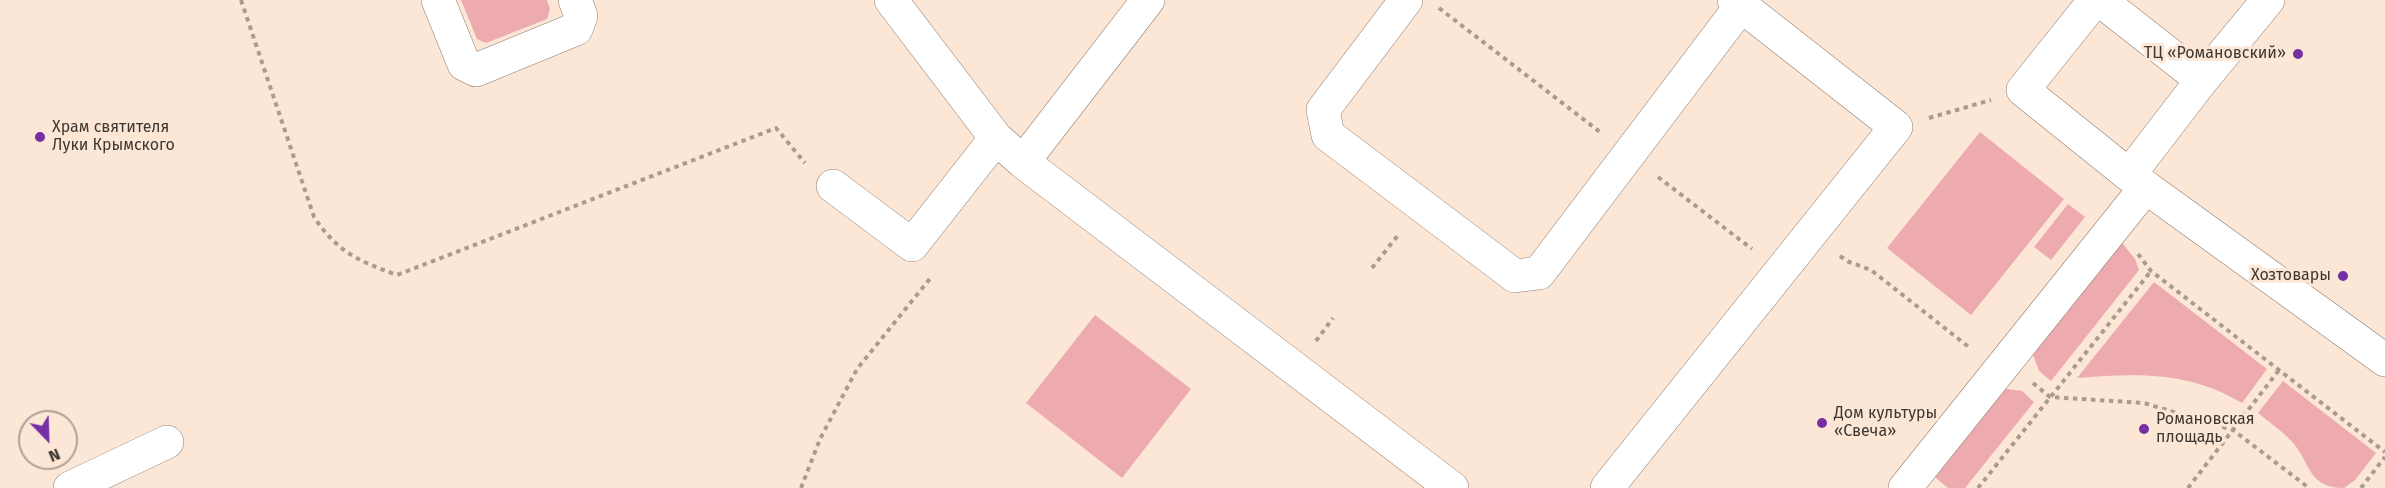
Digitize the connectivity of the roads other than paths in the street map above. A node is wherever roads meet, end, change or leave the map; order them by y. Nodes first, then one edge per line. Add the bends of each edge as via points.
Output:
1 (438, 0) edge
2 (575, 0) edge
3 (891, 0) edge
4 (1148, 0) edge
5 (1406, 0) edge
6 (2095, 0) edge
7 (2100, 0) edge
8 (2268, 0) edge
9 (1737, 3) edge
10 (2202, 80) junction
11 (996, 138) junction
12 (1023, 162) junction
13 (2137, 181) junction
14 (833, 186) road end
15 (2385, 360) edge
16 (166, 442) dead end
17 (70, 488) edge
18 (1452, 488) edge
19 (1607, 488) edge
20 (1905, 488) edge

1 - 2 street via 464,64 476,70 576,29 581,16
3 - 11 street
4 - 12 street
5 - 9 street via 1323,110 1328,135 1515,276 1539,273
6 - 13 street via 2024,90
7 - 10 street
8 - 10 street
9 - 19 street via 1896,127
10 - 13 street
11 - 12 street
11 - 14 street via 912,245
12 - 18 street
13 - 15 street
13 - 20 street via 2117,223
16 - 17 street

